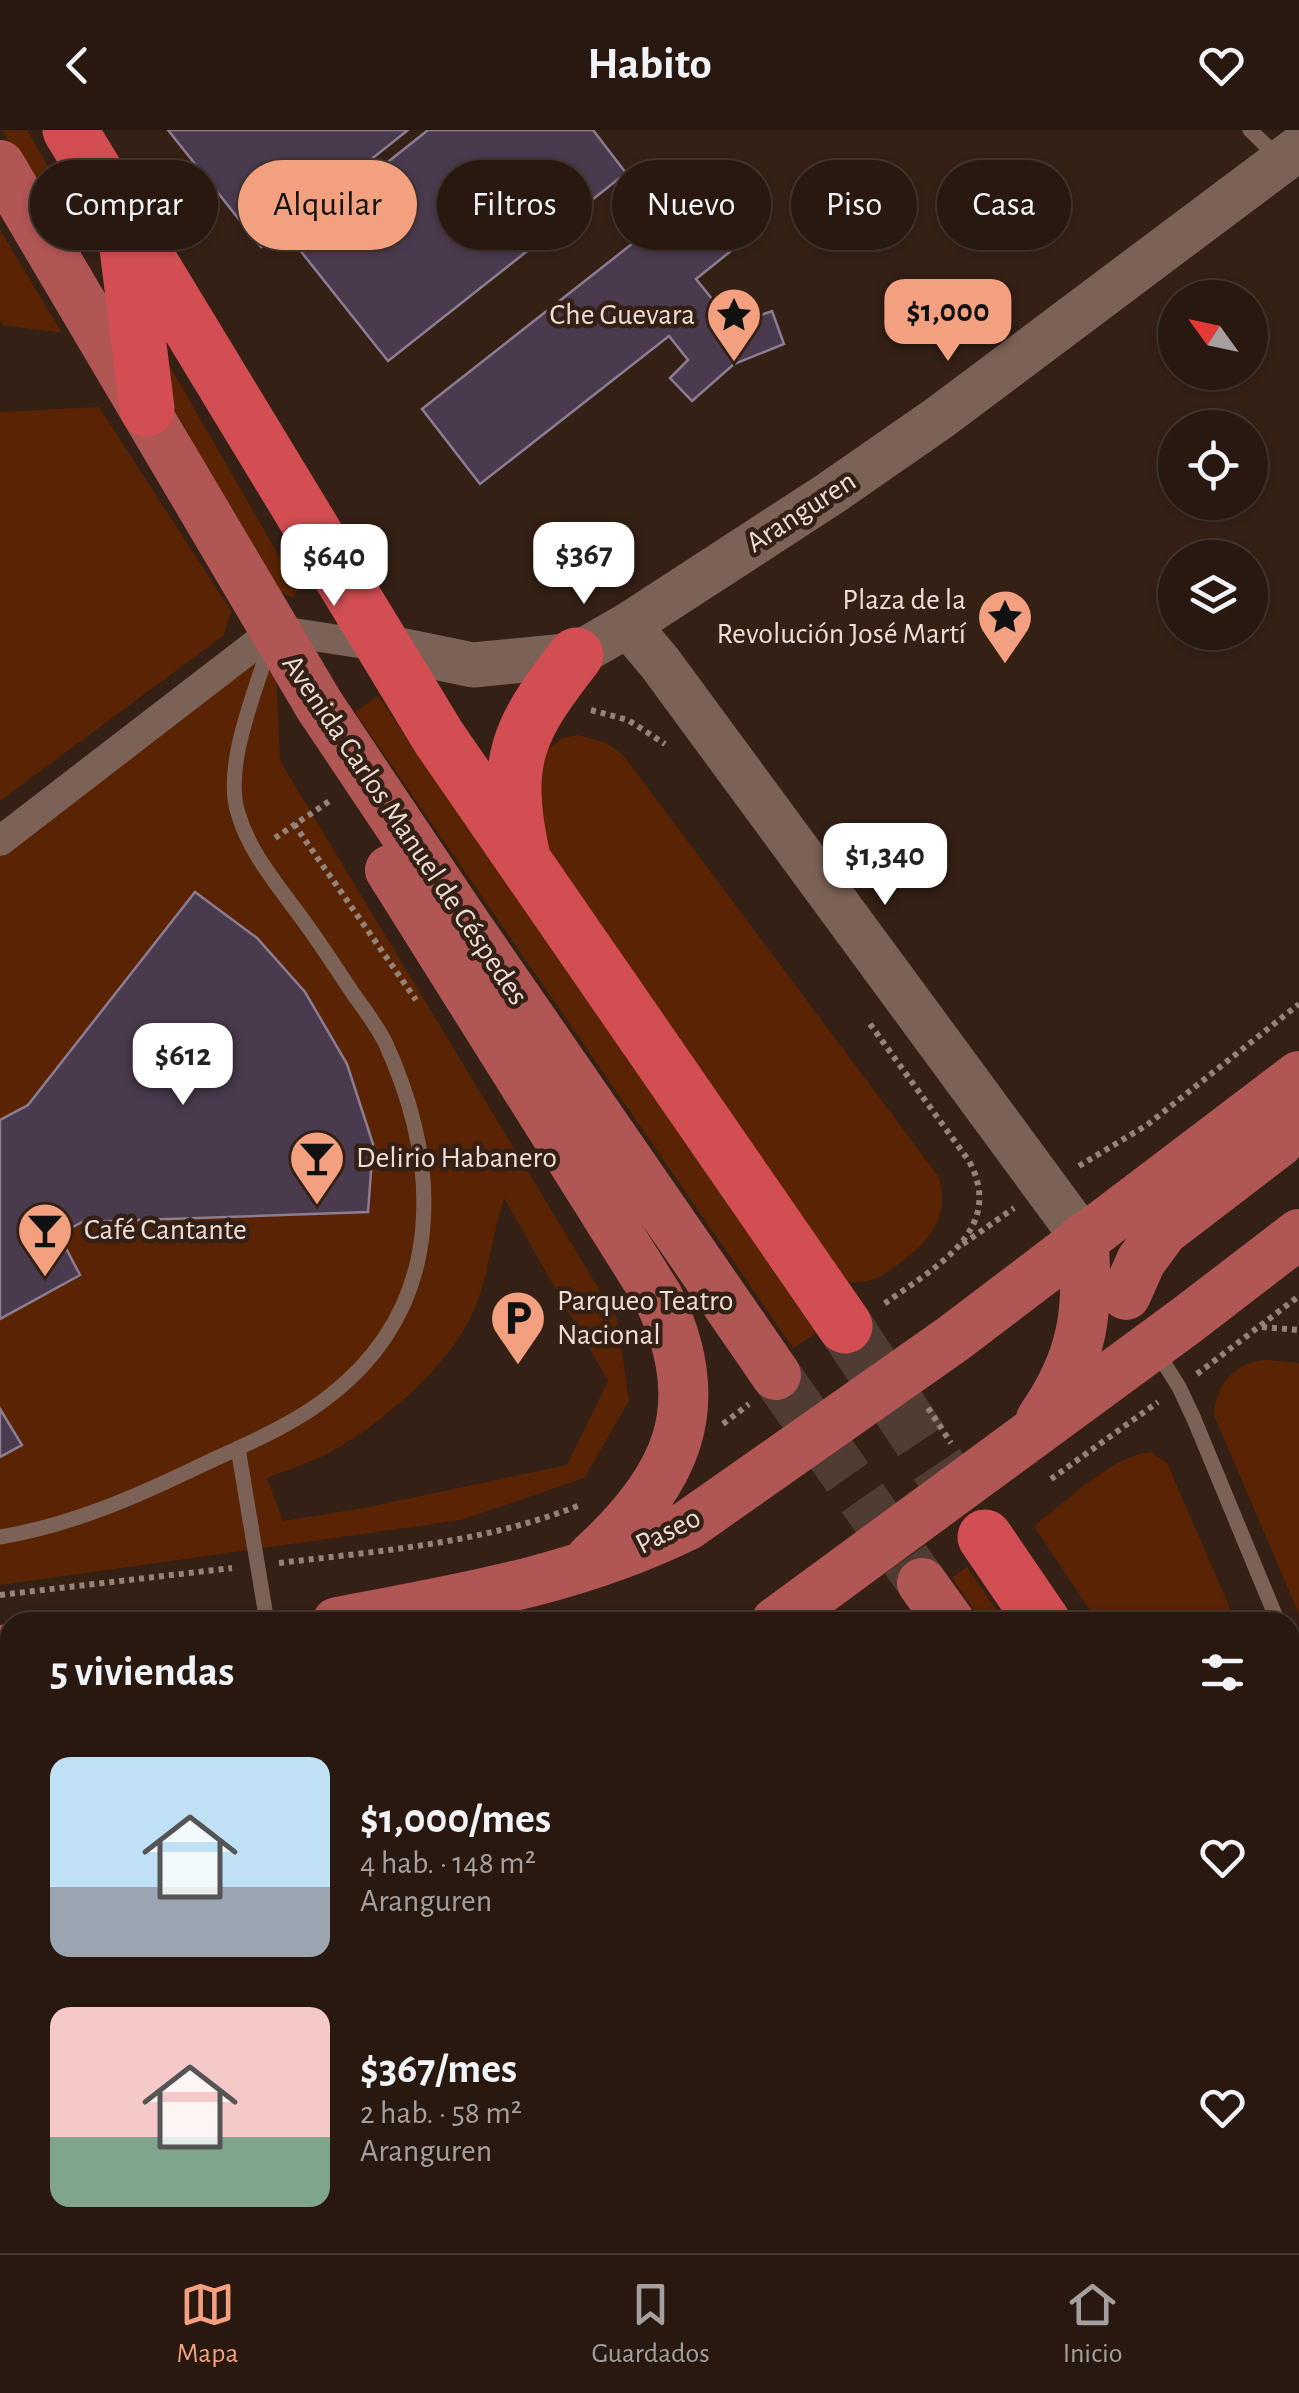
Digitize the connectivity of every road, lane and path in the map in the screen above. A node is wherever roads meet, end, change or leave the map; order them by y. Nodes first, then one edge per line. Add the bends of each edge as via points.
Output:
1 (70, 130) edge
2 (1277, 146) edge
3 (88, 160) edge
4 (0, 165) edge
5 (126, 250) edge
6 (142, 250) edge
7 (147, 409) junction
8 (628, 625) junction
9 (274, 630) junction
10 (384, 647) junction
11 (576, 655) junction
12 (320, 706) junction
13 (536, 706) junction
14 (672, 752) dead end
15 (349, 789) junction
16 (0, 840) edge
17 (254, 854) junction
18 (524, 863) junction
19 (1299, 1004) edge
20 (865, 1017) dead end
21 (1299, 1076) edge
22 (1299, 1118) edge
23 (1044, 1188) junction
24 (1299, 1234) edge
25 (1083, 1238) junction
26 (953, 1251) junction
27 (914, 1282) dead end
28 (1126, 1295) junction
29 (846, 1326) tunnel mouth
30 (1262, 1327) dead end
31 (1299, 1330) edge
32 (1152, 1346) junction
33 (776, 1375) tunnel mouth
34 (918, 1395) dead end
35 (1026, 1439) junction
36 (952, 1444) dead end
37 (238, 1448) junction
38 (986, 1537) tunnel mouth
39 (0, 1538) edge
40 (576, 1571) junction
41 (922, 1582) tunnel mouth
42 (805, 1608) edge
43 (265, 1612) edge
44 (388, 1612) edge
45 (943, 1612) edge
46 (1037, 1612) edge
47 (1274, 1612) edge

1 - 3 highway
2 - 8 street, Aranguren via 939,418
4 - 7 main road, Avenida Carlos Manuel de Céspedes
5 - 7 highway
6 - 10 highway
7 - 9 main road, Avenida Carlos Manuel de Céspedes
8 - 11 street, Aranguren
8 - 23 street
9 - 10 street, Aranguren
9 - 12 main road, Avenida Carlos Manuel de Céspedes
9 - 16 street
9 - 17 lane via 236,765 236,810
10 - 11 street, Aranguren via 474,665
10 - 18 highway
11 - 13 highway
12 - 15 main road
12 - 33 main road, Avenida Carlos Manuel de Céspedes
13 - 14 path via 620,717
13 - 18 highway via 512,787
15 - 17 path
15 - 40 main road via 386,864 658,1298 680,1355 684,1399 669,1462 635,1514
17 - 37 lane via 382,1036 420,1139 425,1201 419,1259 380,1346 333,1394
18 - 29 highway
19 - 23 path via 1146,1125
20 - 26 path via 975,1171 979,1211
21 - 25 main road
22 - 28 main road via 1278,1143 1163,1230
23 - 25 street
23 - 26 path
24 - 32 main road
25 - 28 main road
25 - 35 main road via 1087,1295 1076,1354 1061,1390
25 - 40 main road, Paseo via 743,1489 654,1542
26 - 27 path
28 - 32 main road
30 - 31 path
32 - 35 main road
32 - 47 lane via 1194,1419
34 - 36 path
35 - 42 main road
37 - 39 lane via 124,1503
37 - 43 lane
38 - 46 highway
40 - 44 main road, Paseo
41 - 45 main road

